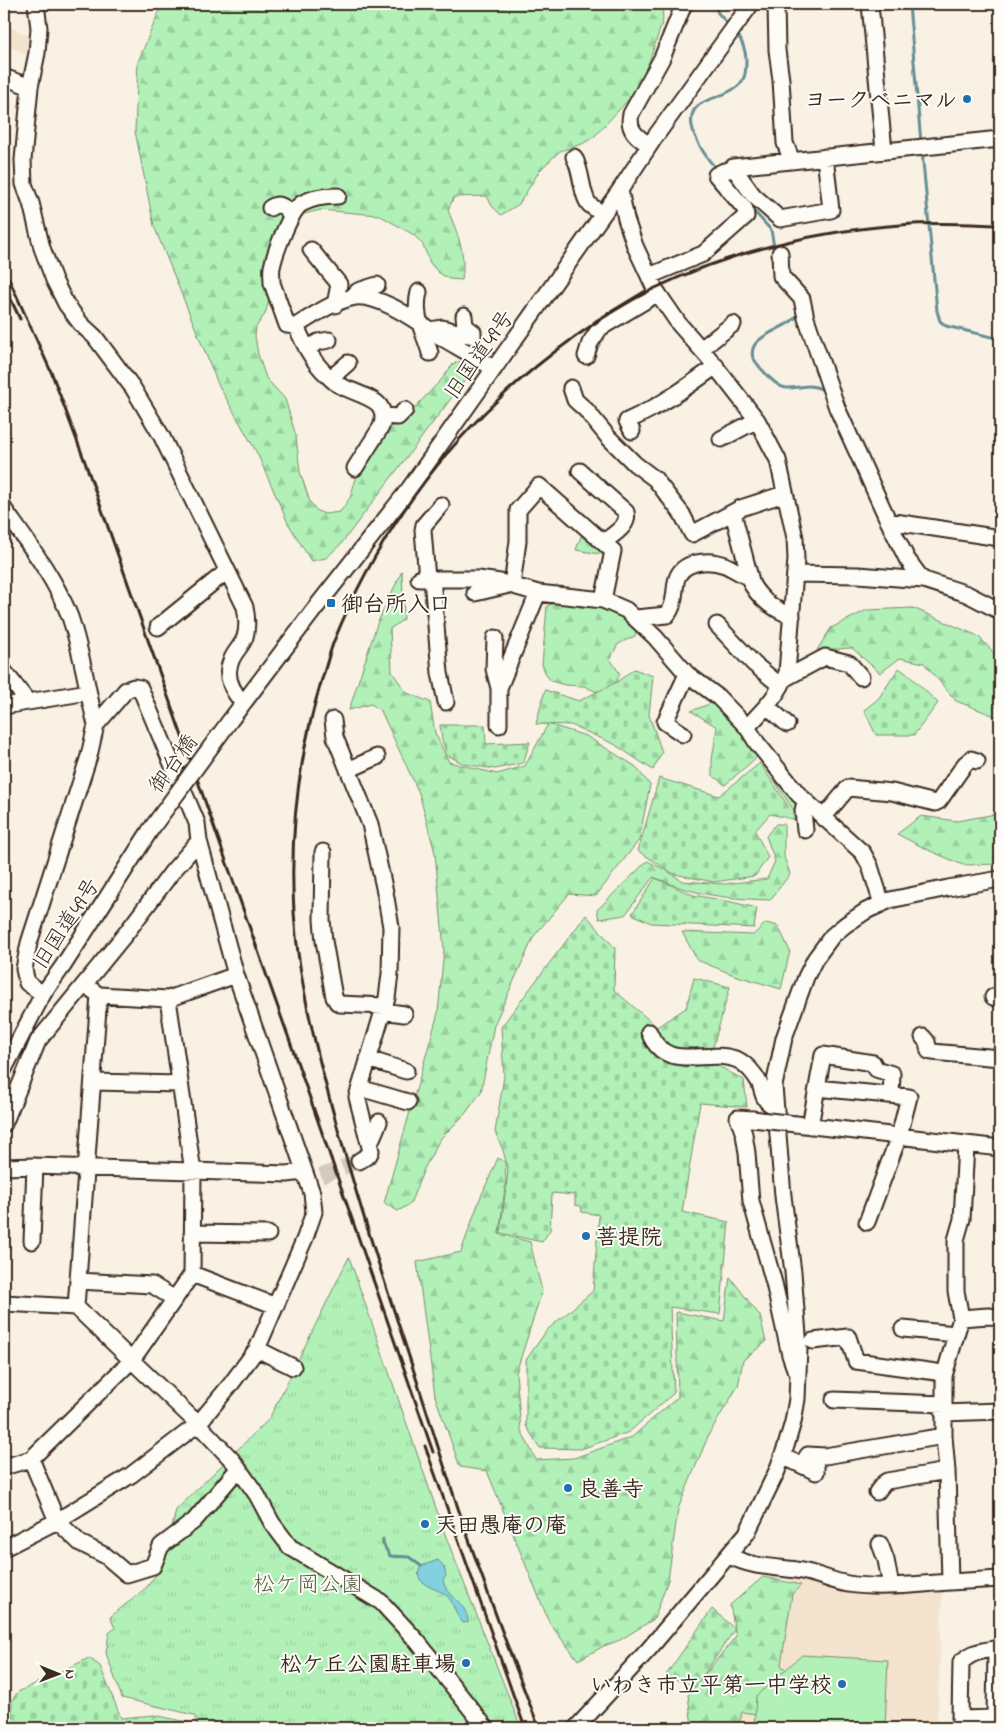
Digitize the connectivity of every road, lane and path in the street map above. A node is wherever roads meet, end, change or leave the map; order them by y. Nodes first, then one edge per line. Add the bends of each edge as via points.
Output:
1 (36, 4) edge
2 (684, 4) edge
3 (751, 4) edge
4 (776, 4) edge
5 (870, 4) edge
6 (4, 77) edge
7 (30, 87) junction
8 (1000, 139) edge
9 (649, 146) junction
10 (884, 151) junction
11 (574, 157) dead end
12 (825, 158) junction
13 (792, 161) junction
14 (725, 172) junction
15 (620, 190) junction
16 (338, 196) dead end
17 (270, 208) dead end
18 (603, 214) junction
19 (291, 218) junction
20 (311, 250) dead end
21 (780, 253) dead end
22 (649, 276) junction
23 (377, 285) dead end
24 (418, 292) dead end
25 (658, 293) junction
26 (352, 298) junction
27 (335, 305) junction
28 (464, 316) dead end
29 (733, 324) dead end
30 (296, 326) junction
31 (424, 326) junction
32 (329, 340) dead end
33 (307, 349) junction
34 (701, 349) junction
35 (430, 353) dead end
36 (586, 356) dead end
37 (348, 363) dead end
38 (716, 366) junction
39 (494, 369) junction
40 (331, 378) junction
41 (571, 388) dead end
42 (405, 410) dead end
43 (383, 416) junction
44 (757, 420) junction
45 (632, 431) dead end
46 (720, 438) dead end
47 (355, 468) dead end
48 (580, 471) dead end
49 (784, 494) junction
50 (441, 505) dead end
51 (4, 509) edge
52 (733, 512) junction
53 (888, 521) junction
54 (1000, 538) edge
55 (604, 542) junction
56 (227, 571) junction
57 (795, 574) junction
58 (750, 578) junction
59 (426, 579) junction
60 (921, 580) junction
61 (510, 585) junction
62 (475, 593) dead end
63 (538, 593) junction
64 (603, 600) junction
65 (1000, 611) edge
66 (792, 616) junction
67 (636, 618) junction
68 (717, 625) dead end
69 (158, 627) dead end
70 (495, 638) dead end
71 (4, 670) edge
72 (687, 674) junction
73 (861, 677) dead end
74 (783, 683) junction
75 (499, 688) junction
76 (88, 692) junction
77 (28, 702) junction
78 (244, 702) junction
79 (446, 702) dead end
80 (4, 706) edge
81 (768, 706) junction
82 (333, 720) dead end
83 (228, 722) joint
84 (787, 724) dead end
85 (96, 725) junction
86 (498, 725) dead end
87 (747, 727) junction
88 (683, 734) dead end
89 (377, 757) dead end
90 (977, 761) dead end
91 (348, 770) junction
92 (805, 801) junction
93 (823, 818) junction
94 (151, 830) joint
95 (804, 830) dead end
96 (200, 841) junction
97 (323, 852) dead end
98 (1000, 879) edge
99 (882, 904) junction
100 (236, 975) junction
101 (85, 984) junction
102 (43, 994) junction
103 (99, 995) junction
104 (168, 999) junction
105 (384, 1008) junction
106 (404, 1014) dead end
107 (649, 1032) dead end
108 (923, 1037) dead end
109 (1000, 1058) edge
110 (368, 1060) junction
111 (4, 1069) edge
112 (406, 1071) dead end
113 (93, 1082) junction
114 (180, 1084) junction
115 (360, 1088) junction
116 (817, 1088) junction
117 (891, 1095) junction
118 (408, 1102) dead end
119 (775, 1107) junction
120 (379, 1122) dead end
121 (4, 1124) edge
122 (803, 1125) junction
123 (899, 1136) junction
124 (370, 1143) junction
125 (966, 1145) junction
126 (1000, 1148) edge
127 (359, 1161) tunnel mouth
128 (34, 1166) junction
129 (4, 1167) edge
130 (86, 1168) junction
131 (193, 1172) junction
132 (310, 1176) junction
133 (867, 1222) dead end
134 (192, 1233) junction
135 (268, 1234) dead end
136 (32, 1241) dead end
137 (192, 1274) junction
138 (78, 1281) junction
139 (175, 1299) junction
140 (4, 1303) edge
141 (276, 1306) junction
142 (76, 1307) junction
143 (1000, 1317) edge
144 (961, 1318) junction
145 (903, 1329) dead end
146 (956, 1334) junction
147 (813, 1342) dead end
148 (257, 1349) junction
149 (132, 1360) junction
150 (293, 1366) dead end
151 (944, 1376) junction
152 (798, 1379) junction
153 (834, 1400) dead end
154 (944, 1408) junction
155 (1000, 1412) edge
156 (198, 1424) junction
157 (944, 1436) junction
158 (782, 1456) junction
159 (31, 1459) junction
160 (4, 1467) edge
161 (238, 1469) junction
162 (947, 1471) junction
163 (877, 1492) dead end
164 (58, 1521) junction
165 (880, 1544) dead end
166 (4, 1548) edge
167 (730, 1556) junction
168 (1000, 1579) edge
169 (950, 1582) junction
170 (890, 1586) junction
171 (998, 1649) edge
172 (486, 1728) edge
173 (576, 1728) edge

1 - 7 street via 39,28
2 - 9 street via 662,58 630,119 633,132
3 - 9 street, 旧国道49号
4 - 13 street via 785,143
5 - 10 street
6 - 7 street
7 - 56 street via 24,184 54,280 66,304 95,336 133,388 160,435
8 - 10 street
9 - 15 street, 旧国道49号
10 - 12 street
11 - 18 street via 580,168 587,200
12 - 13 street
12 - 14 street via 831,210 780,219
13 - 14 street via 733,167
14 - 22 street via 746,216 703,254
15 - 18 street, 旧国道49号
15 - 22 street via 626,220
16 - 19 street via 313,198 299,205
17 - 19 street via 285,207
18 - 39 street, 旧国道49号
19 - 30 street via 271,276 287,326
20 - 27 street via 339,284
21 - 53 street via 781,276 802,299 837,408
22 - 25 street
23 - 26 street via 358,291
24 - 31 street via 417,304
25 - 34 street
25 - 36 street via 600,328
26 - 27 street
26 - 31 street via 368,297 380,301
27 - 30 street
28 - 31 street via 464,326 473,332 473,336
29 - 34 street
30 - 33 street
31 - 35 street
31 - 39 street
32 - 33 street
33 - 40 street
34 - 38 street
37 - 40 street
38 - 44 street
38 - 45 street via 678,394 627,421
39 - 78 street, 旧国道49号 via 409,489
40 - 43 street via 336,384 379,405
41 - 52 street via 575,400 608,437 655,480 682,514 692,534
42 - 43 street via 398,417
43 - 47 street via 381,426
44 - 46 street
44 - 49 street via 778,460
48 - 55 street via 626,512 622,528
49 - 52 street
49 - 57 street via 795,538
50 - 59 street via 424,525
51 - 76 street via 40,561 70,617
52 - 58 street
53 - 54 street
53 - 60 street
55 - 61 street via 539,486 518,510 518,541
55 - 64 street via 613,552
56 - 69 street
56 - 78 street via 245,607 247,622 245,636 230,662 229,679 235,694
57 - 60 street
57 - 66 street
58 - 66 street via 756,592 766,602
58 - 67 street via 719,563 701,562 686,566 678,576 673,604 667,615
59 - 61 street via 478,579
59 - 79 street
60 - 65 street via 967,594
61 - 62 street
61 - 63 street
63 - 64 street
63 - 75 street
64 - 67 street
66 - 74 street
67 - 72 street
68 - 74 street via 754,664
70 - 75 street via 494,669
71 - 77 street
72 - 87 street via 718,697
72 - 88 street via 665,722
73 - 74 street via 849,663 825,657
74 - 81 street
75 - 86 street
76 - 77 street
76 - 85 street
77 - 80 street
78 - 83 street, 旧国道49号
81 - 84 street
81 - 87 street
82 - 91 street via 335,736
83 - 94 street, 御台橋, bridge
85 - 96 street via 126,690 140,688 197,823
85 - 102 street via 29,943 24,969 27,983
87 - 92 street
89 - 91 street
90 - 93 street via 965,764 936,803 892,792 848,788
91 - 105 street via 370,824 389,912 390,974
92 - 93 street
92 - 95 street
93 - 99 street via 863,853
94 - 102 street, 旧国道49号
96 - 100 street
96 - 101 street
97 - 105 street via 322,927 334,997 340,1004
98 - 99 street
99 - 119 street via 866,911 832,936 815,959 784,1038 774,1086
100 - 104 street
100 - 132 street
101 - 103 street
101 - 121 street via 38,1041
102 - 111 street, 旧国道49号
103 - 104 street
103 - 113 street
104 - 114 street
105 - 106 street
105 - 110 street
107 - 119 street via 653,1043 662,1051 680,1058 738,1060 751,1070 766,1101
108 - 109 street via 932,1052
110 - 112 street
110 - 115 street
113 - 114 street
113 - 130 street
114 - 131 street
115 - 118 street
115 - 124 street via 357,1097
116 - 117 street
116 - 117 street via 823,1056 873,1063 876,1069 892,1074
116 - 122 street
117 - 123 street via 909,1097
119 - 152 street via 793,1272
120 - 124 street
122 - 123 street
122 - 152 street, bridge via 738,1118 748,1153 752,1202
123 - 125 street
123 - 133 street
124 - 127 street via 370,1155
125 - 126 street
125 - 144 street via 962,1219 956,1240 956,1291
128 - 129 street
128 - 130 street
128 - 136 street
130 - 131 street
130 - 138 street
131 - 132 street
131 - 134 street
132 - 141 street via 314,1212
134 - 135 street
134 - 137 street
137 - 139 street
137 - 141 street
138 - 139 street via 152,1284
138 - 142 street
139 - 149 street
140 - 142 street
141 - 148 street
142 - 149 street
143 - 144 street
144 - 146 street
145 - 146 street
146 - 151 street
147 - 151 street via 848,1337 856,1361 936,1372
148 - 150 street
148 - 156 street
149 - 156 street
149 - 159 street
151 - 154 street
152 - 158 street via 793,1422
153 - 154 street
154 - 155 street
154 - 157 street
156 - 161 street
156 - 164 street via 131,1475
157 - 158 street via 825,1456 808,1455 806,1458 816,1472
157 - 162 street
158 - 167 street via 758,1512
159 - 160 street
159 - 164 street
161 - 164 street via 194,1521 162,1546 153,1566 127,1574 106,1556 80,1543
161 - 172 street via 290,1547 381,1602 418,1641
162 - 163 street via 887,1481
162 - 169 street
164 - 166 street
165 - 170 street
167 - 170 street via 754,1565 797,1570 848,1584
167 - 173 street
168 - 169 street
169 - 170 street
171 - 171 street via 981,1651 962,1662 960,1719 995,1718

